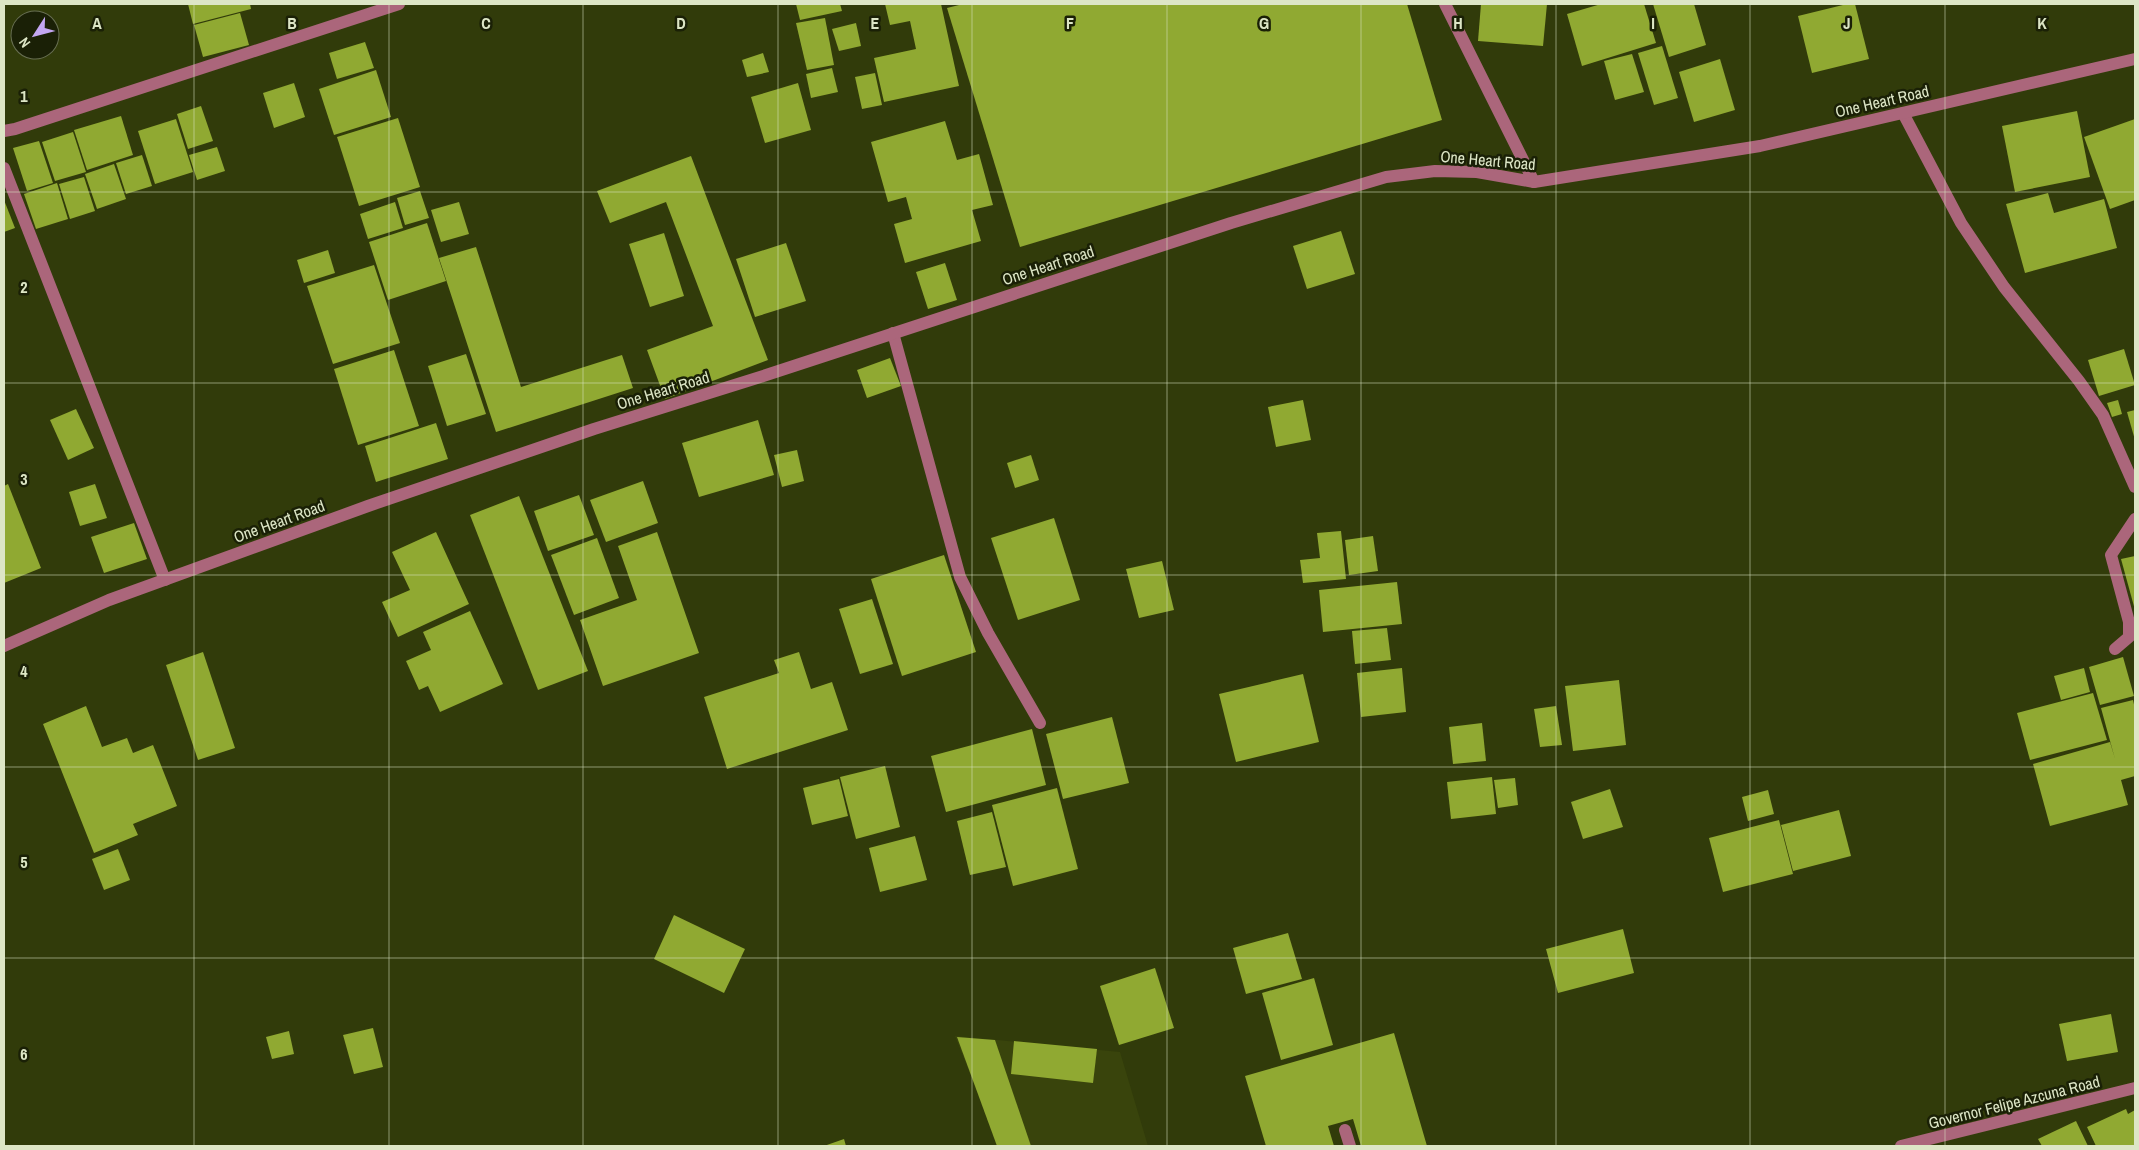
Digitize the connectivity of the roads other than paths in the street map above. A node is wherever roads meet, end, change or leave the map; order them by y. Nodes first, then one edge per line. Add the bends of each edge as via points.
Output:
1 (399, 4) edge
2 (1444, 4) edge
3 (2135, 59) edge
4 (1902, 113) junction
5 (4, 131) edge
6 (4, 168) edge
7 (1534, 182) junction
8 (893, 333) junction
9 (2135, 487) edge
10 (2135, 518) edge
11 (165, 580) junction
12 (4, 646) edge
13 (2115, 649) dead end
14 (1040, 723) dead end
15 (2135, 1088) edge
16 (1345, 1130) dead end
17 (1350, 1146) edge
18 (1902, 1146) edge

1 - 5 street
2 - 7 street
3 - 4 street, One Heart Road
4 - 7 street, One Heart Road via 1760,146
4 - 9 street via 1966,231 2004,287 2102,415
6 - 11 street
7 - 8 street, One Heart Road via 1477,172 1435,171 1386,178 1231,223
8 - 11 street, One Heart Road via 556,442
8 - 14 street via 960,577
10 - 13 street via 2111,555 2129,622 2129,637
11 - 12 street, One Heart Road via 109,600
15 - 18 street, Governor Felipe Azcuna Road
16 - 17 street

